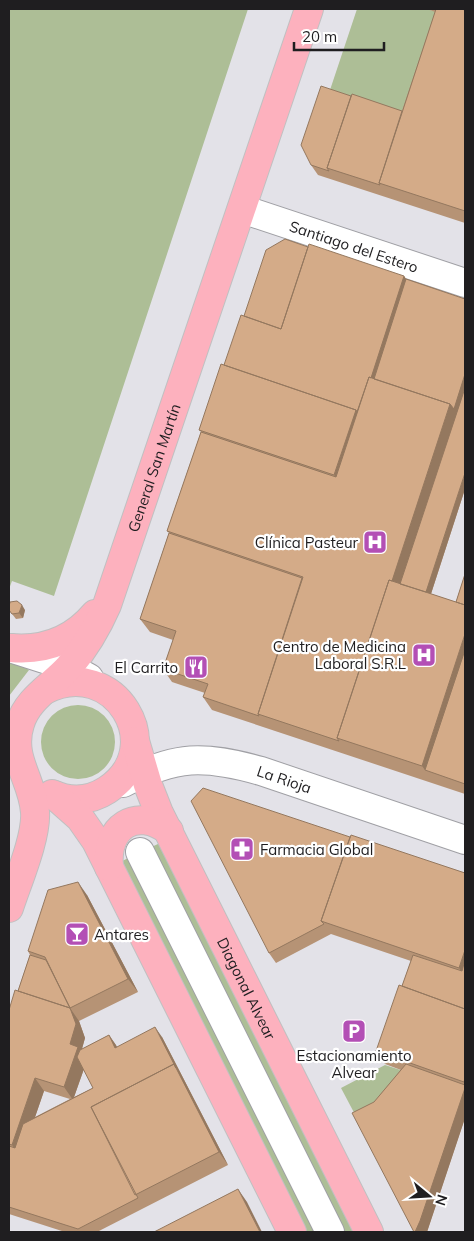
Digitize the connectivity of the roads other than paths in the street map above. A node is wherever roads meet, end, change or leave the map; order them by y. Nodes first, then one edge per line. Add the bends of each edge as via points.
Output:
1 (309, 9) edge
2 (242, 209) junction
3 (465, 282) edge
4 (113, 588) junction
5 (10, 648) edge
6 (69, 667) junction
7 (103, 688) junction
8 (38, 696) junction
9 (135, 741) junction
10 (18, 765) edge
11 (144, 772) junction
12 (102, 794) junction
13 (54, 795) junction
14 (169, 831) junction
15 (465, 840) edge
16 (140, 852) dead end
17 (109, 867) junction
18 (9, 908) edge
19 (292, 1232) edge
20 (330, 1232) edge
21 (369, 1232) edge

1 - 2 main road, General San Martín
2 - 3 street, Santiago del Estero
2 - 4 main road, General San Martín
4 - 5 main road via 92,617 73,635 43,647
4 - 6 main road, General San Martín via 95,630
5 - 6 street
6 - 7 street
6 - 8 main road, General San Martín
7 - 8 main road, Diagonal Alvear via 70,682 53,686
7 - 9 main road, Diagonal Alvear via 126,710 133,725
8 - 10 main road, General San Martín via 26,709 19,724
9 - 11 main road, Diagonal Alvear
9 - 12 main road, Diagonal Alvear via 126,772
10 - 13 main road, Diagonal Alvear via 39,787
10 - 18 main road, General San Martín via 34,805 34,826
11 - 12 street, La Rioja
11 - 14 main road, Diagonal Alvear
11 - 15 street, La Rioja via 183,760 228,763 261,771
12 - 13 main road, Diagonal Alvear via 78,800
13 - 17 main road, Diagonal Alvear via 88,828
14 - 17 main road via 142,820 123,826 112,838
14 - 21 main road, Diagonal Alvear
16 - 20 street
17 - 19 main road, Diagonal Alvear

